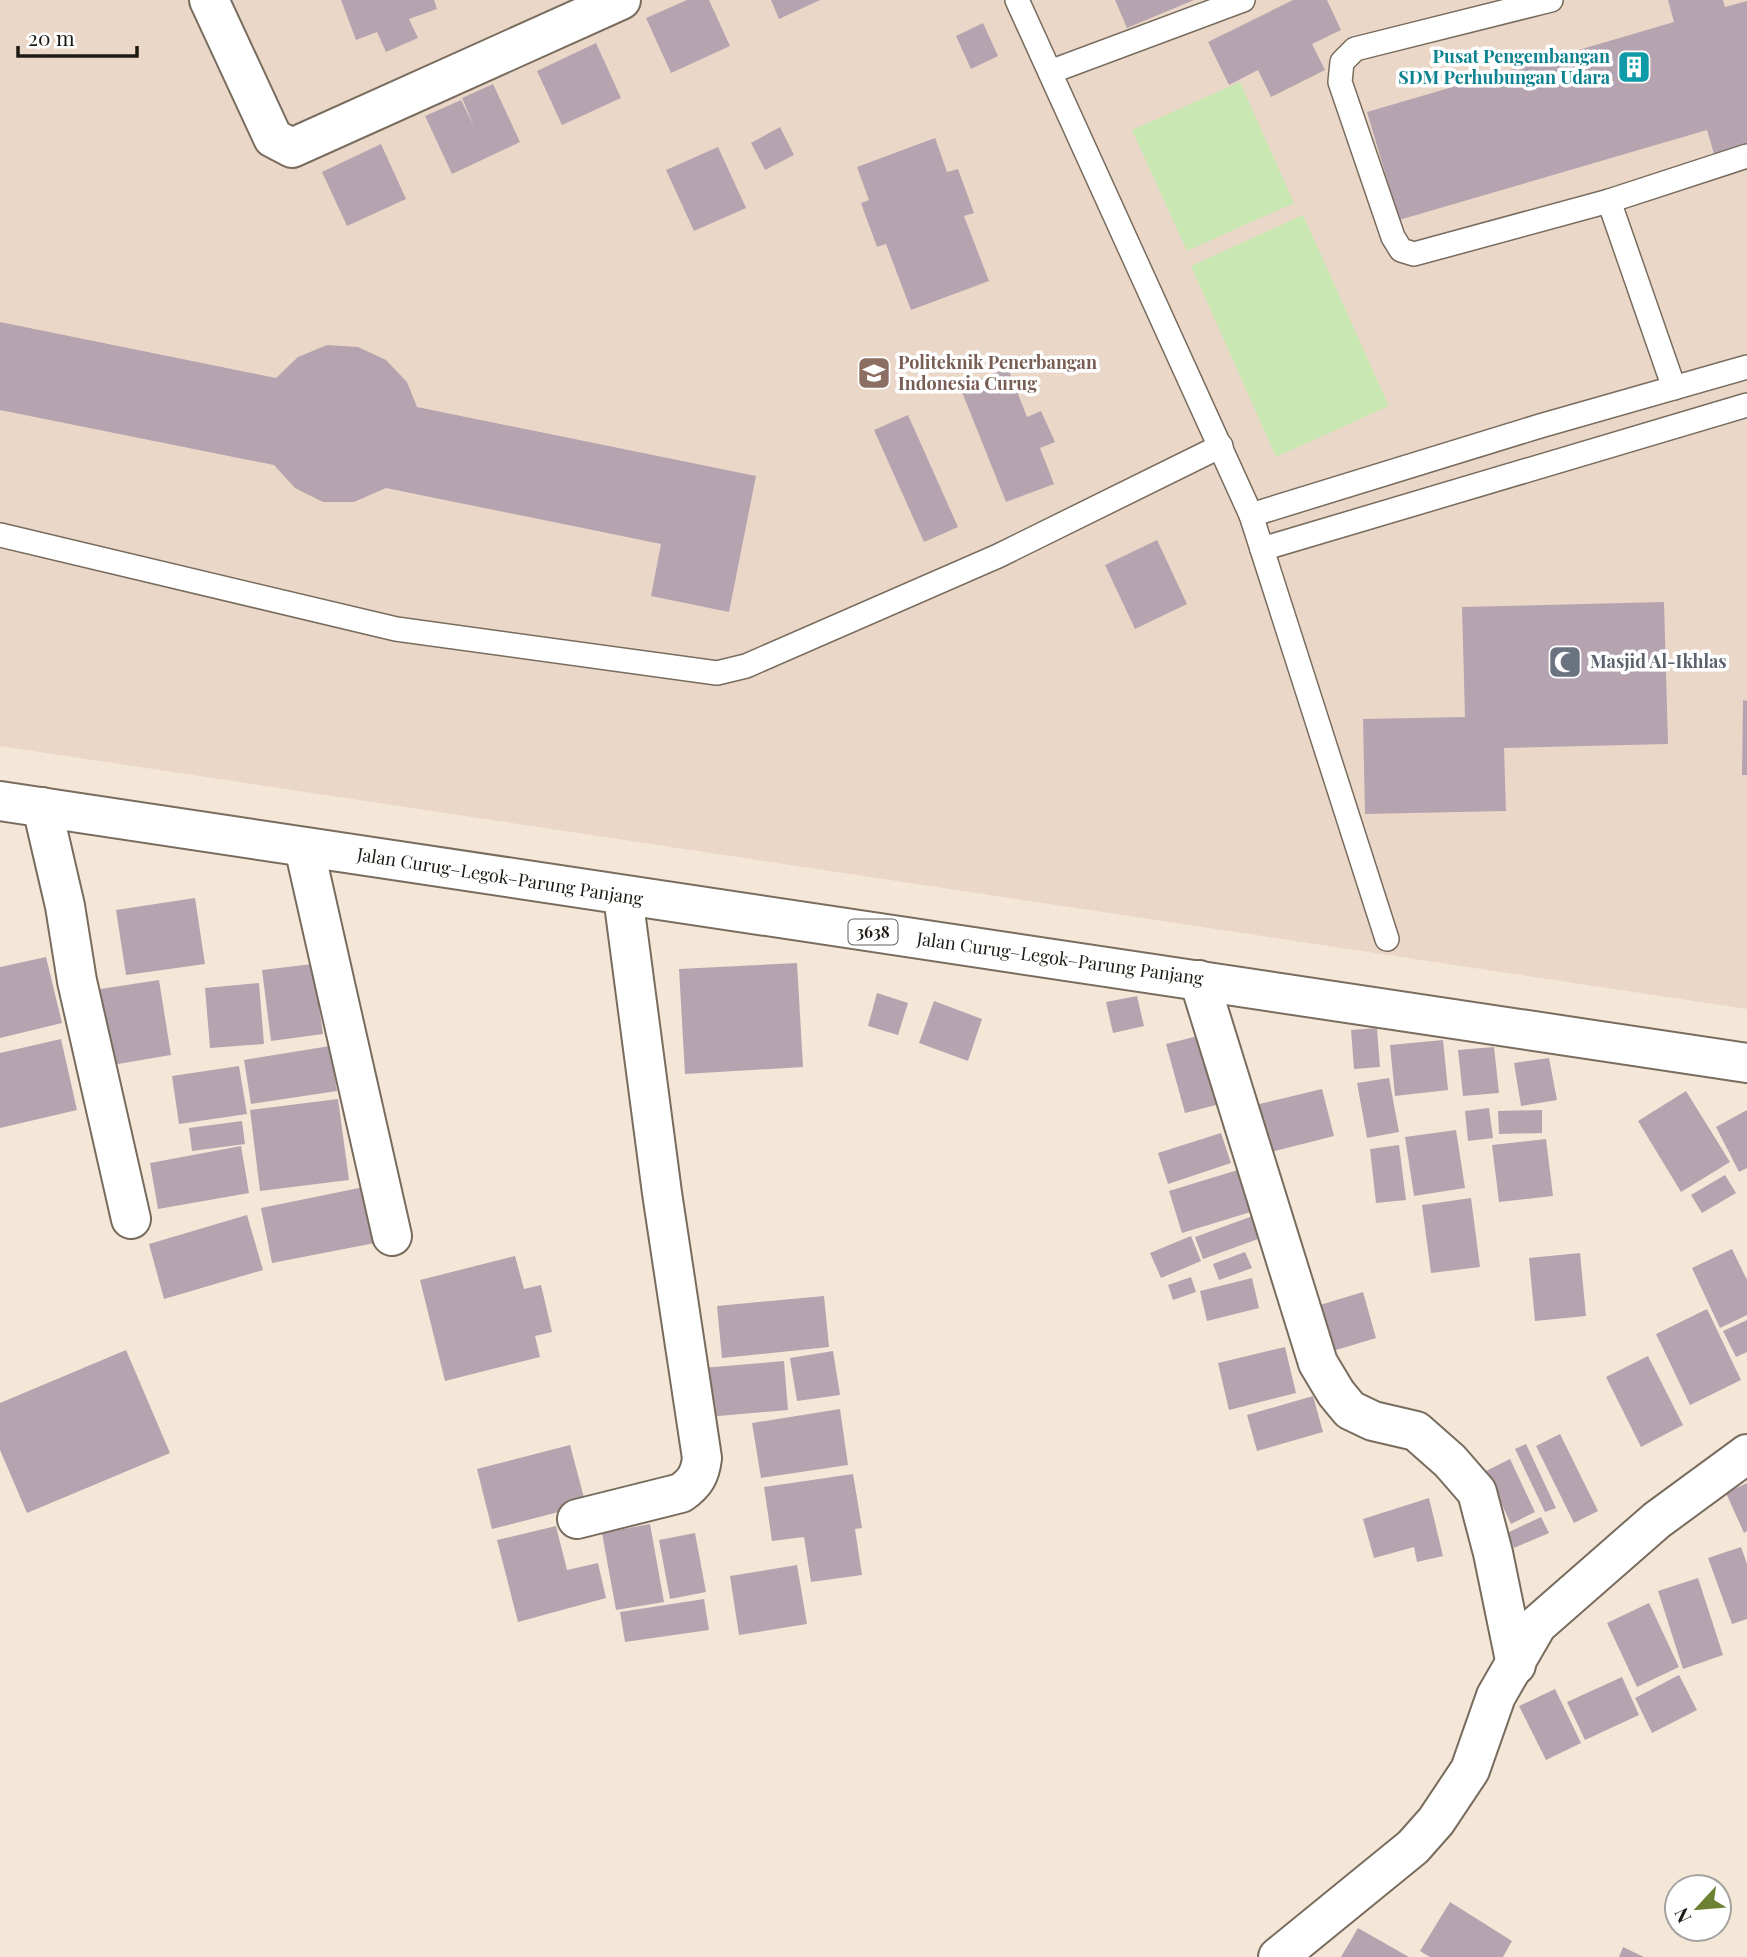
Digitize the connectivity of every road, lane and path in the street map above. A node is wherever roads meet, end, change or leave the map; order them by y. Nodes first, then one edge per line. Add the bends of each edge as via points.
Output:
1 (209, 0) edge
2 (621, 0) edge
3 (1017, 0) edge
4 (1242, 0) edge
5 (1551, 0) edge
6 (1050, 72) junction
7 (1747, 156) edge
8 (1609, 201) junction
9 (1747, 367) edge
10 (1674, 388) junction
11 (1747, 405) edge
12 (1221, 446) junction
13 (1251, 515) junction
14 (0, 535) edge
15 (1262, 549) junction
16 (0, 801) edge
17 (42, 807) junction
18 (304, 847) junction
19 (623, 896) junction
20 (1387, 939) dead end
21 (1199, 980) junction
22 (1747, 1063) edge
23 (131, 1219) dead end
24 (392, 1236) dead end
25 (1747, 1454) edge
26 (577, 1519) dead end
27 (1516, 1665) junction
28 (1278, 1957) edge

1 - 2 street via 273,138 292,148
3 - 6 lane
4 - 6 lane
5 - 8 lane via 1355,49 1342,62 1340,82 1401,250 1413,254
6 - 12 lane
7 - 8 lane
8 - 10 lane
9 - 10 lane
10 - 13 lane
11 - 15 lane
12 - 13 lane
12 - 14 lane via 998,556 746,666 717,673 396,629
13 - 15 lane
15 - 20 lane
16 - 17 street, Jalan Curug–Legok–Parung Panjang / 3638
17 - 18 street, Jalan Curug–Legok–Parung Panjang / 3638
17 - 23 street
18 - 19 street, Jalan Curug–Legok–Parung Panjang / 3638
18 - 24 street
19 - 21 street, Jalan Curug–Legok–Parung Panjang / 3638
19 - 26 street via 702,1458 693,1485 681,1493
21 - 22 street, Jalan Curug–Legok–Parung Panjang / 3638
21 - 27 street via 1318,1363 1350,1410 1373,1422 1416,1431 1477,1492
25 - 27 street via 1657,1520 1536,1625
27 - 28 street via 1496,1696 1470,1770 1436,1821 1413,1847

